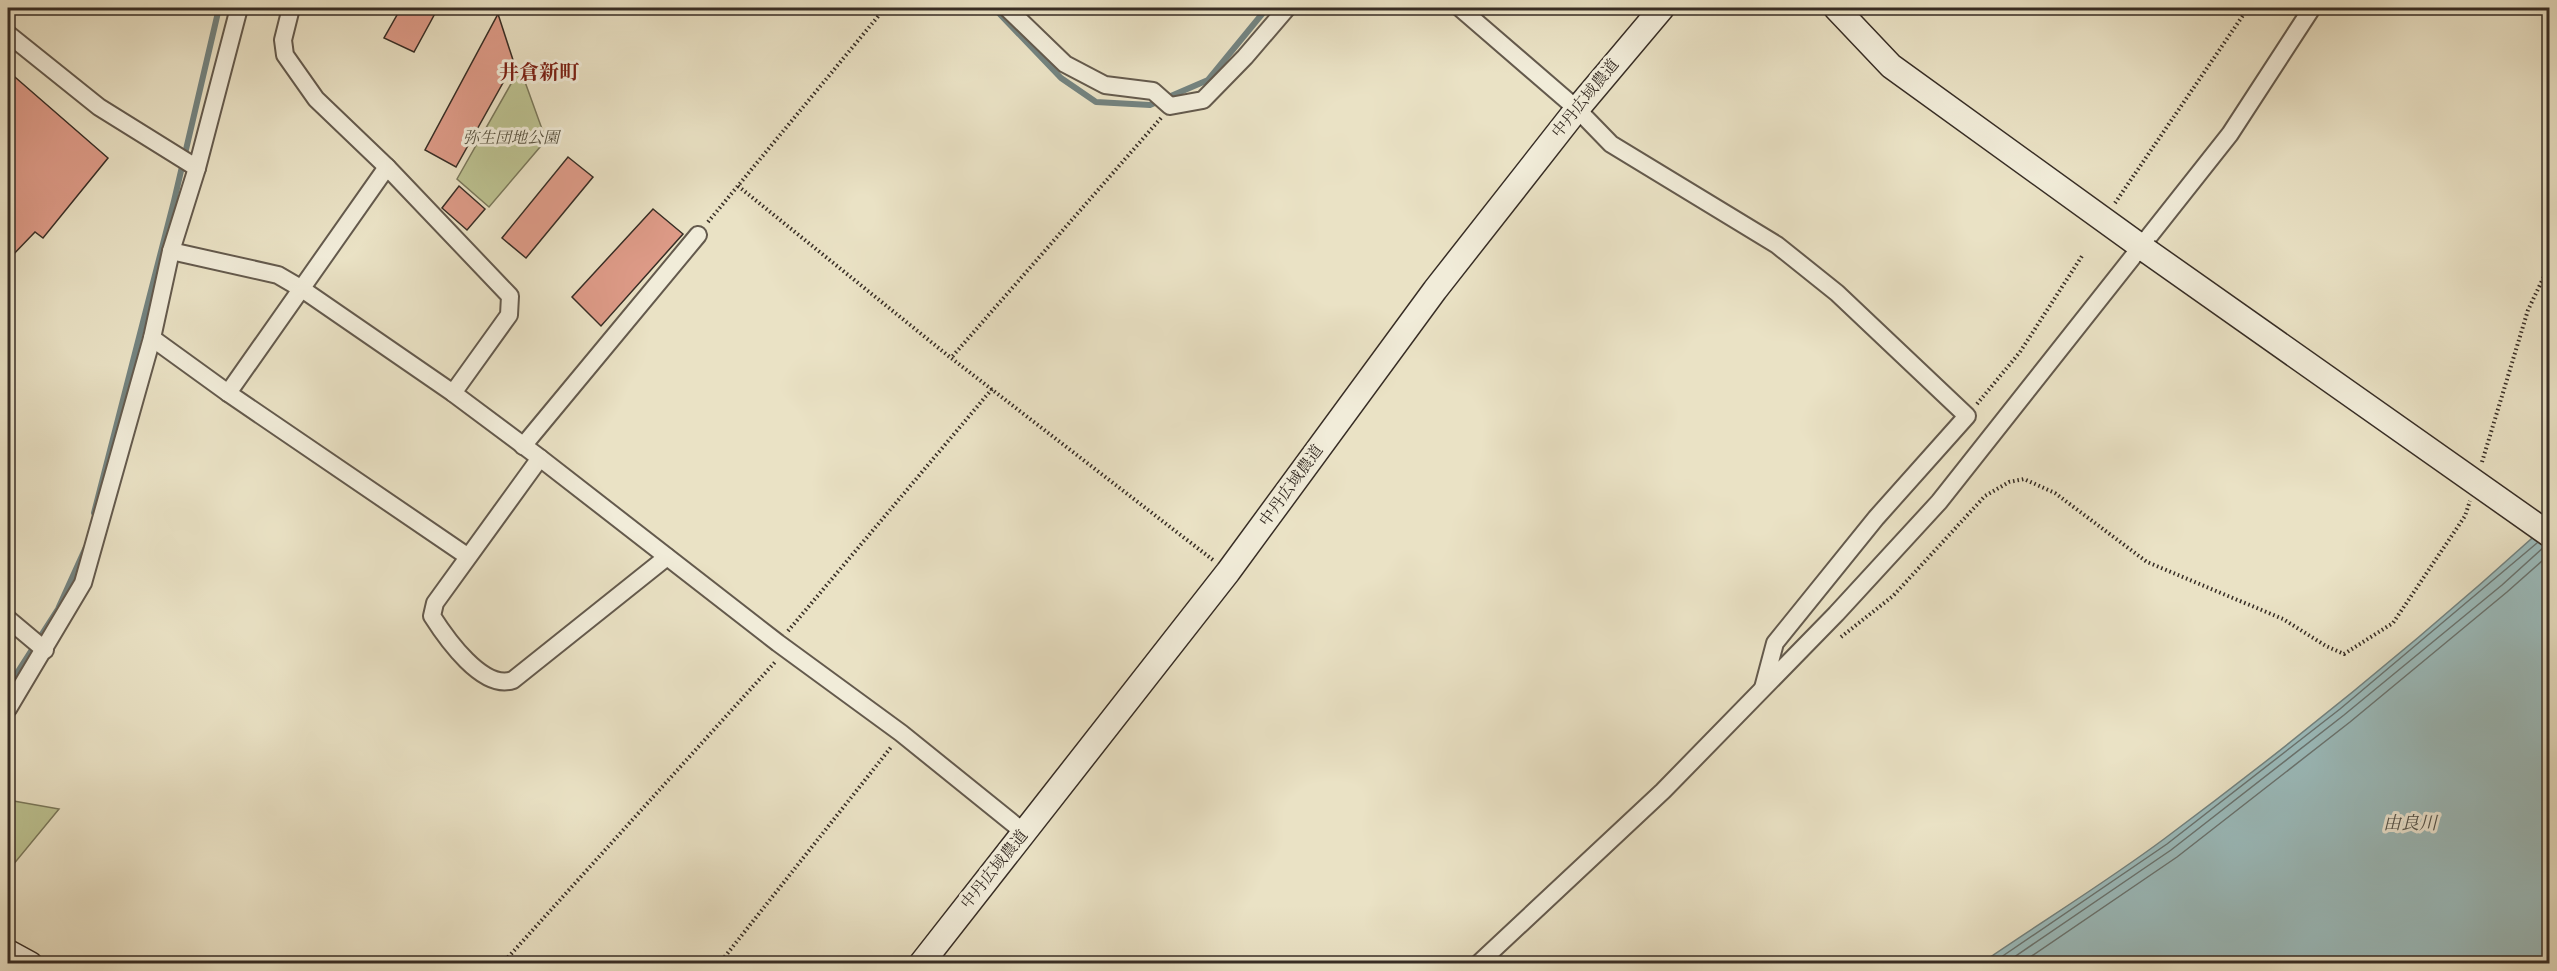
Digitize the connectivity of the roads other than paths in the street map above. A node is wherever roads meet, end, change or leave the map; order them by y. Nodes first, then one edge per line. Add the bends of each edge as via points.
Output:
1 (238, 8) edge
2 (291, 8) edge
3 (1007, 8) edge
4 (1287, 8) edge
5 (1460, 8) edge
6 (1662, 8) edge
7 (1836, 8) edge
8 (2312, 8) edge
9 (8, 34) edge
10 (1577, 108) junction
11 (387, 167) junction
12 (197, 168) junction
13 (698, 235) road end
14 (2143, 248) junction
15 (171, 251) junction
16 (302, 289) junction
17 (152, 338) junction
18 (228, 393) junction
19 (453, 393) junction
20 (523, 446) junction
21 (540, 459) junction
22 (2550, 536) edge
23 (467, 556) junction
24 (667, 557) junction
25 (8, 619) edge
26 (45, 650) junction
27 (1763, 689) junction
28 (8, 709) edge
29 (1025, 833) junction
30 (8, 952) edge
31 (30, 963) edge
32 (921, 963) edge
33 (1478, 963) edge

1 - 12 street
2 - 11 street via 282,40 285,55 316,99
3 - 4 street via 1065,64 1105,86 1153,91 1170,106 1203,100
5 - 10 street
6 - 10 street, 中丹広域農道
7 - 14 street via 1891,66
8 - 14 street via 2230,134
9 - 12 street via 99,107
10 - 27 street via 1611,144 1777,245 1837,293 1967,416 1876,518 1775,644
10 - 29 street, 中丹広域農道 via 1435,290 1228,572
11 - 16 street
11 - 19 street via 510,296 509,315
12 - 15 street
13 - 20 street
14 - 22 street, bridge
14 - 27 street via 1939,502
15 - 16 street via 278,275
15 - 17 street
16 - 18 street
16 - 19 street
17 - 18 street
17 - 26 street via 82,583
18 - 23 street
19 - 20 street
20 - 21 street
21 - 23 street
21 - 24 street
23 - 24 street via 435,603 432,616 465,661 505,683
24 - 29 street via 901,733
25 - 26 street
26 - 28 street
27 - 33 street via 1663,791
29 - 32 street, 中丹広域農道
30 - 31 street

